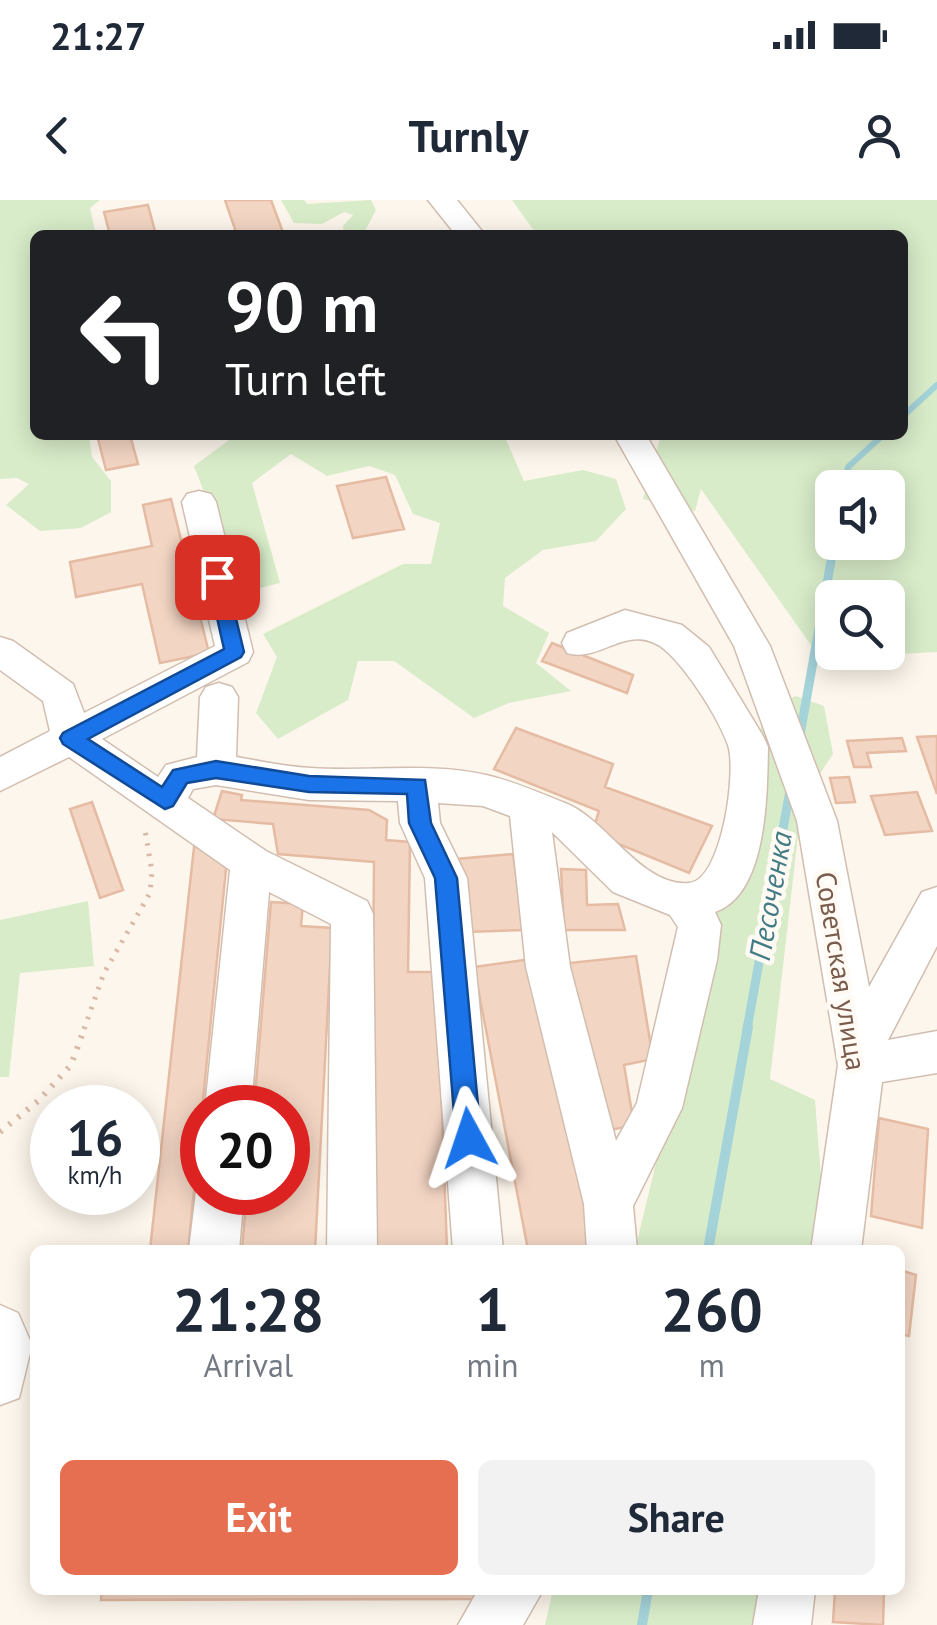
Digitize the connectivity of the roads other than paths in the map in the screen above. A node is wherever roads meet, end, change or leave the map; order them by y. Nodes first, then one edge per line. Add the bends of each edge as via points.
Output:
1 (442, 200) edge
2 (466, 230) edge
3 (633, 440) edge
4 (200, 502) dead end
5 (580, 643) dead end
6 (0, 652) edge
7 (219, 697) dead end
8 (71, 738) junction
9 (216, 770) junction
10 (0, 776) edge
11 (417, 786) junction
12 (151, 791) junction
13 (529, 806) junction
14 (251, 862) junction
15 (685, 902) junction
16 (937, 905) edge
17 (937, 1052) edge
18 (862, 1065) junction
19 (230, 1085) edge
20 (608, 1204) junction
21 (218, 1215) edge
22 (215, 1245) edge
23 (352, 1245) edge
24 (478, 1245) edge
25 (612, 1245) edge
26 (837, 1245) edge
27 (0, 1331) edge
28 (0, 1379) edge
29 (512, 1595) edge
30 (786, 1595) edge
31 (487, 1625) edge
32 (782, 1625) edge

1 - 2 street
3 - 18 street, Советская улица via 752,646 817,821
4 - 8 street via 234,652
5 - 15 street via 625,623 670,634 696,657 749,747 746,821 730,872 710,896
6 - 8 street via 60,694
7 - 9 street
8 - 10 street
8 - 12 street
9 - 11 street via 309,784
9 - 12 street via 180,776
11 - 13 street via 484,790
11 - 24 street via 420,823 446,878
12 - 14 street
13 - 15 street via 568,821 628,880
13 - 20 street via 548,967
14 - 19 street
14 - 23 street via 352,914
15 - 20 street via 700,925 659,1108
16 - 18 street via 866,1035
17 - 18 street
18 - 26 street, Советская улица
20 - 25 street
21 - 22 street
27 - 28 street via 6,1345
29 - 31 street
30 - 32 street

